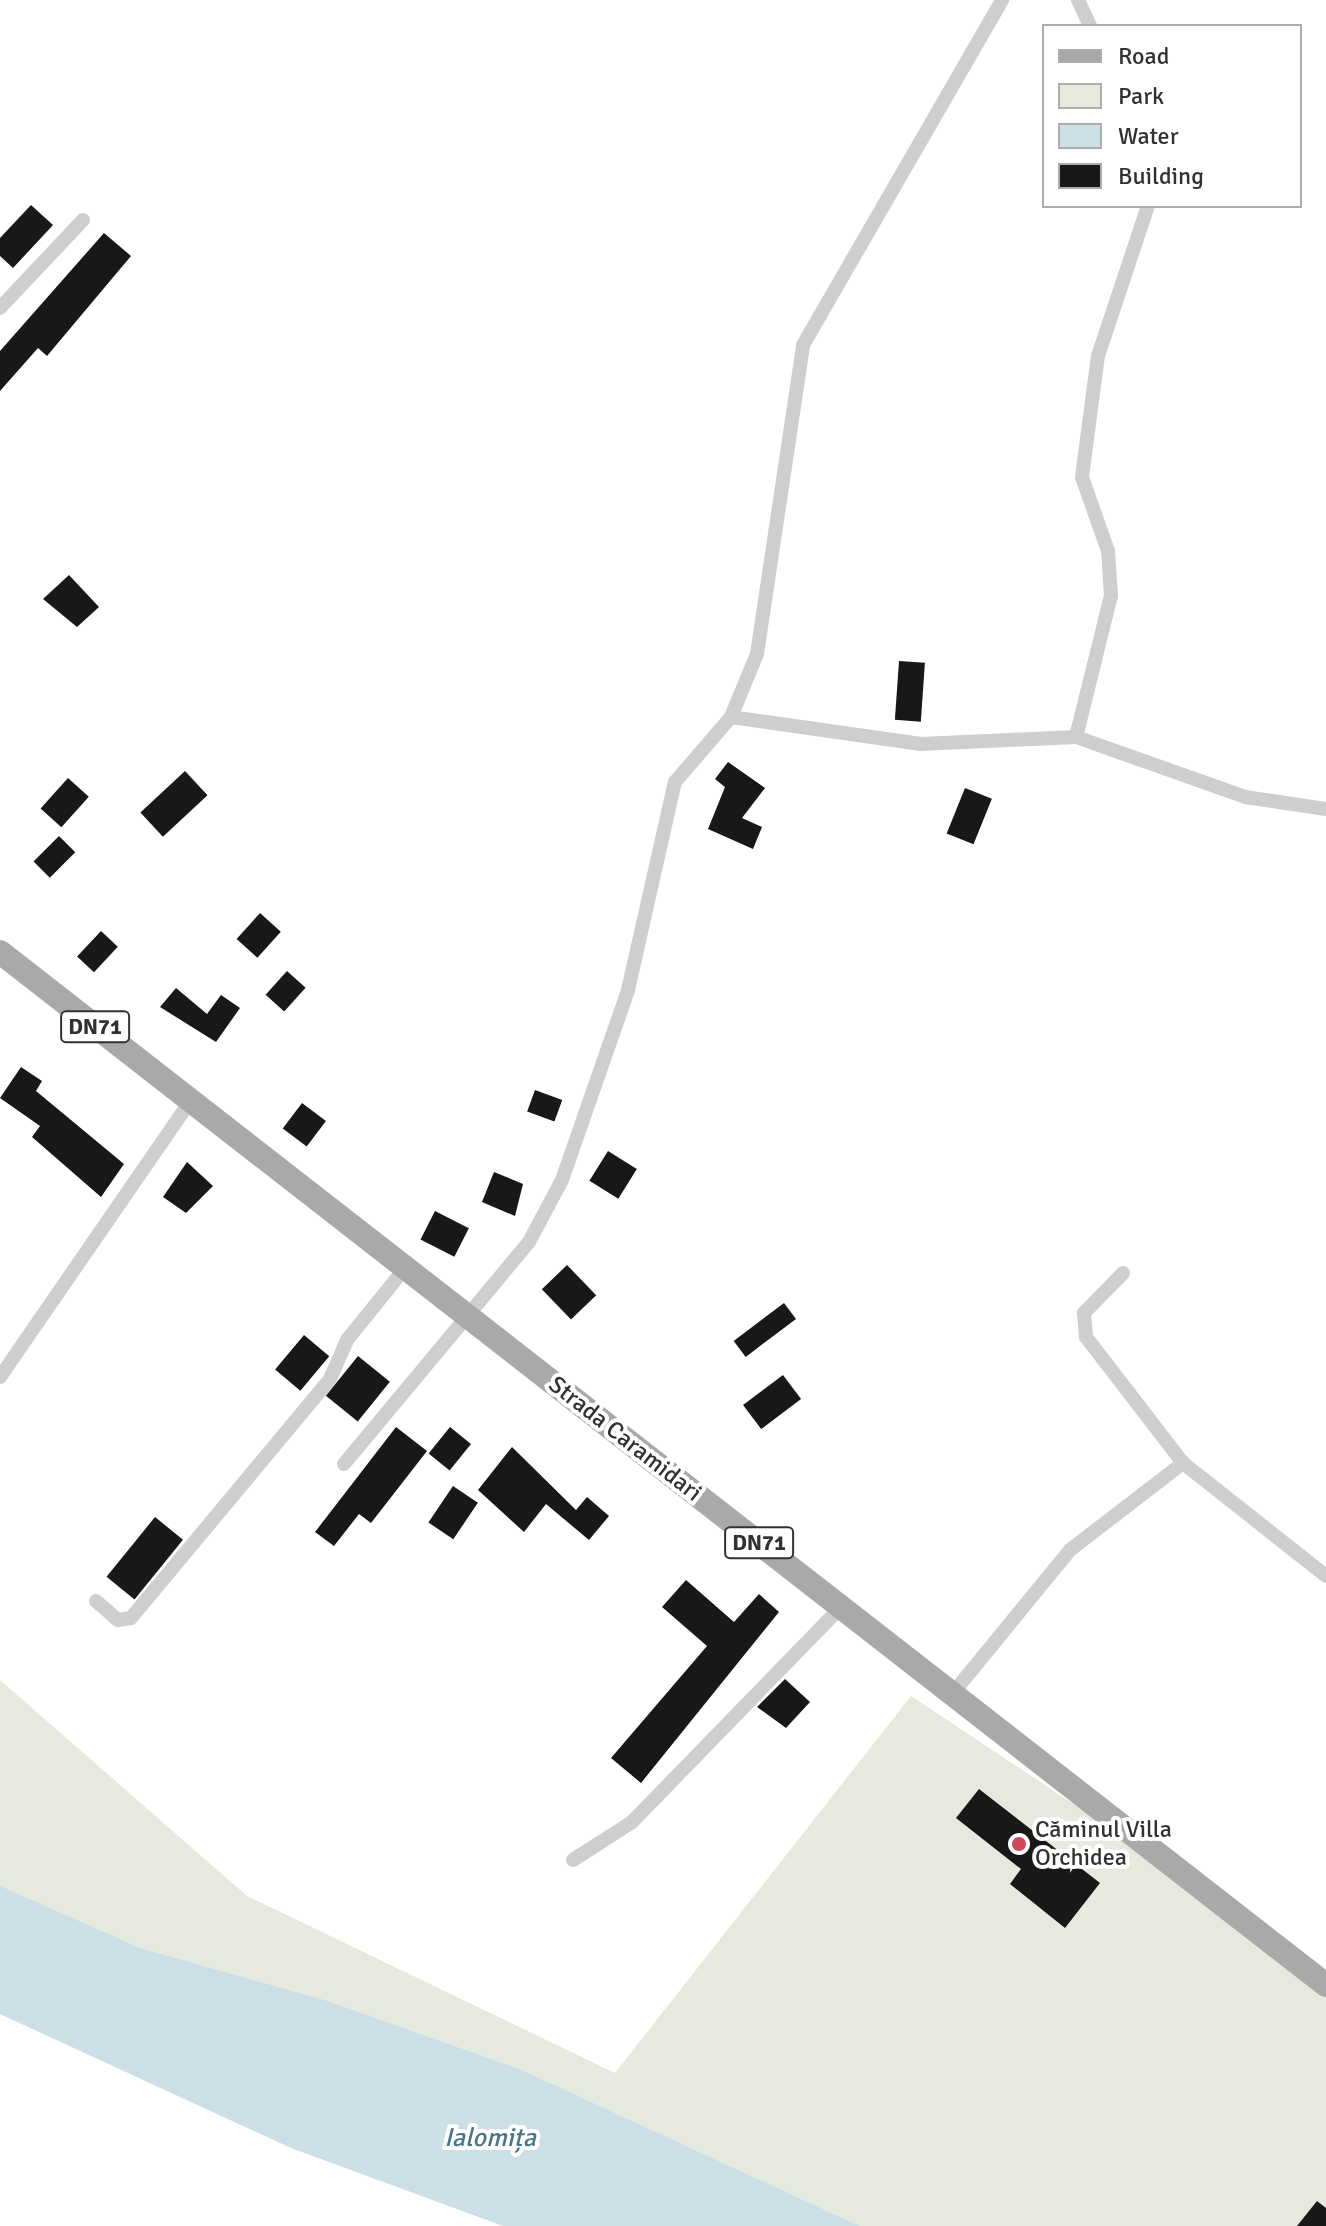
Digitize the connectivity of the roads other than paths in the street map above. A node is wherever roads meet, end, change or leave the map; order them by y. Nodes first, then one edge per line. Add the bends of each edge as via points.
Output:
1 (1002, 0) edge
2 (1078, 0) edge
3 (1089, 24) edge
4 (1147, 208) edge
5 (83, 220) dead end
6 (0, 308) edge
7 (731, 717) junction
8 (1076, 737) junction
9 (1326, 809) edge
10 (0, 952) edge
11 (190, 1102) junction
12 (405, 1268) junction
13 (1123, 1273) dead end
14 (467, 1317) junction
15 (0, 1377) edge
16 (1183, 1463) junction
17 (344, 1464) dead end
18 (1326, 1576) edge
19 (96, 1601) dead end
20 (841, 1607) junction
21 (953, 1693) junction
22 (573, 1860) dead end
23 (1326, 1985) edge

1 - 7 street via 803,345 757,654
2 - 3 street
4 - 8 street via 1098,356 1082,477 1108,551 1111,596
5 - 6 street
7 - 8 street via 921,744
7 - 14 street via 671,793 628,990 562,1180 529,1242
8 - 9 street via 1234,794
10 - 11 main road, Strada Caramidari / DN71
11 - 12 main road, Strada Caramidari / DN71
11 - 15 street
12 - 14 main road, Strada Caramidari / DN71
12 - 19 street via 347,1340 330,1379 131,1618 118,1620
13 - 16 street via 1090,1304 1082,1329
14 - 17 street
14 - 20 main road, Strada Caramidari / DN71
16 - 18 street
16 - 21 street via 1070,1550
20 - 21 main road, Strada Caramidari / DN71
20 - 22 street via 632,1822
21 - 23 main road, Strada Caramidari / DN71

